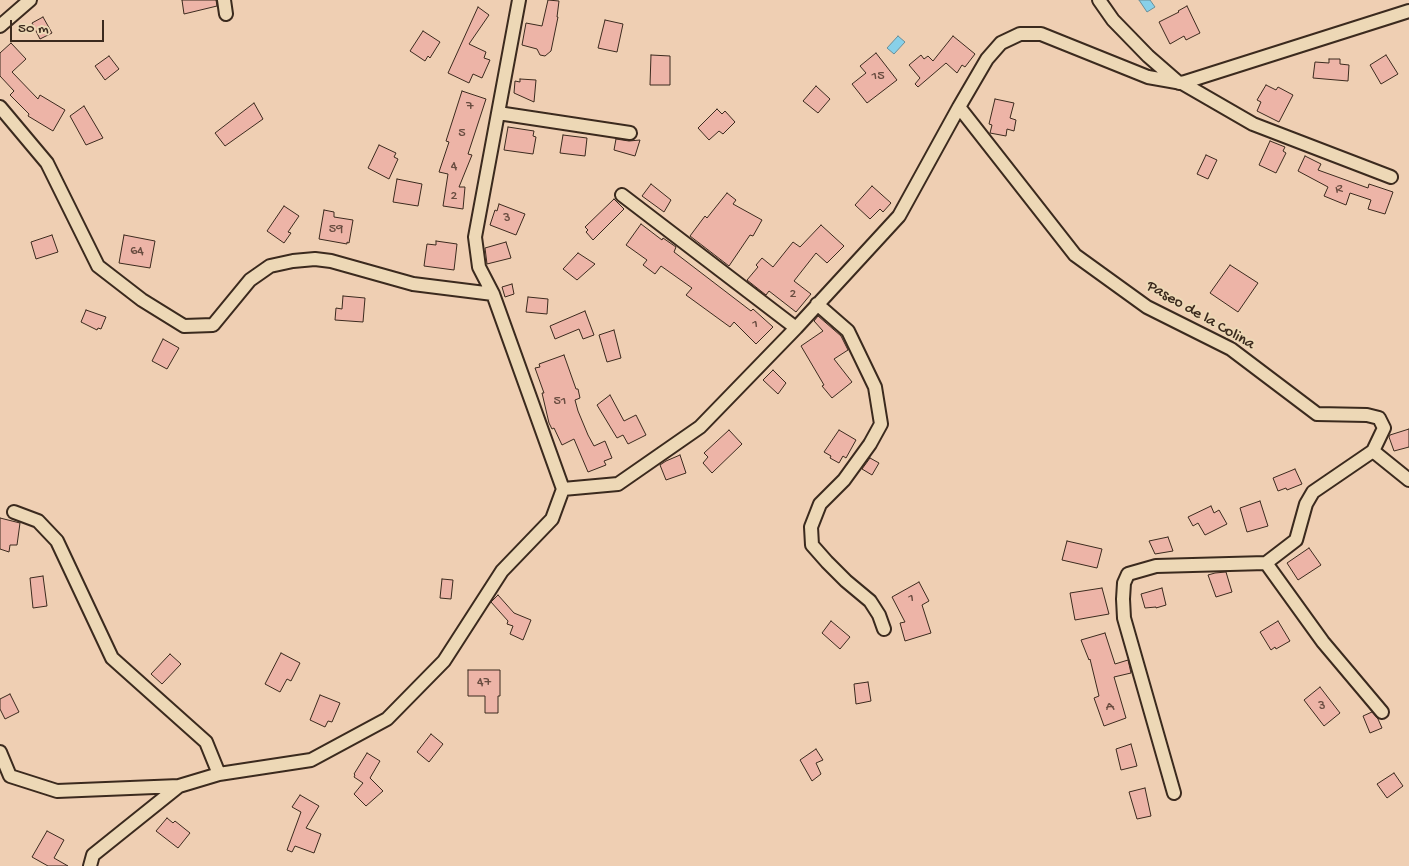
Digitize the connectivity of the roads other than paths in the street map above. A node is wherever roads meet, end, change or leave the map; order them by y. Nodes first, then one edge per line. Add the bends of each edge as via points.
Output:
1 (30, 0) edge
2 (224, 0) edge
3 (519, 0) edge
4 (1100, 0) edge
5 (1409, 11) edge
6 (226, 14) dead end
7 (0, 26) edge
8 (1180, 83) junction
9 (0, 107) edge
10 (959, 107) junction
11 (498, 114) junction
12 (630, 134) dead end
13 (1391, 177) dead end
14 (622, 196) dead end
15 (493, 294) junction
16 (817, 304) junction
17 (796, 328) junction
18 (1373, 451) junction
19 (1409, 480) edge
20 (563, 489) junction
21 (14, 512) dead end
22 (1266, 563) junction
23 (884, 630) dead end
24 (1382, 712) dead end
25 (0, 752) edge
26 (219, 774) junction
27 (179, 786) junction
28 (1174, 793) dead end
29 (90, 866) edge

1 - 7 street
2 - 6 street
3 - 11 street
4 - 8 street via 1124,32
5 - 8 street
8 - 10 street via 1148,78 1041,34 1020,34 1001,43 987,59
8 - 13 street via 1254,124
9 - 15 street via 47,163 98,266 142,300 184,326 213,326 250,280 270,266 293,261 331,261 413,284
10 - 16 street via 899,216
10 - 18 street, Paseo de la Colina via 1075,254 1147,307 1231,349 1317,414 1368,414 1379,418 1384,428
11 - 12 street
11 - 15 street via 475,237 479,267
14 - 17 street
15 - 20 street
16 - 17 street
16 - 23 street via 848,331 875,387 881,424 844,480 820,504 811,527 812,545 870,601
17 - 20 street via 700,427 618,484
18 - 19 street
18 - 22 street via 1313,492 1306,504 1296,540
20 - 26 street via 552,519 502,570 444,661 387,719 311,760
21 - 26 street via 38,521 57,541 112,658 206,742
22 - 24 street via 1323,642
22 - 28 street via 1156,566 1128,574 1124,583 1124,618
25 - 27 street via 10,776 57,791
26 - 27 street
27 - 29 street via 93,855

